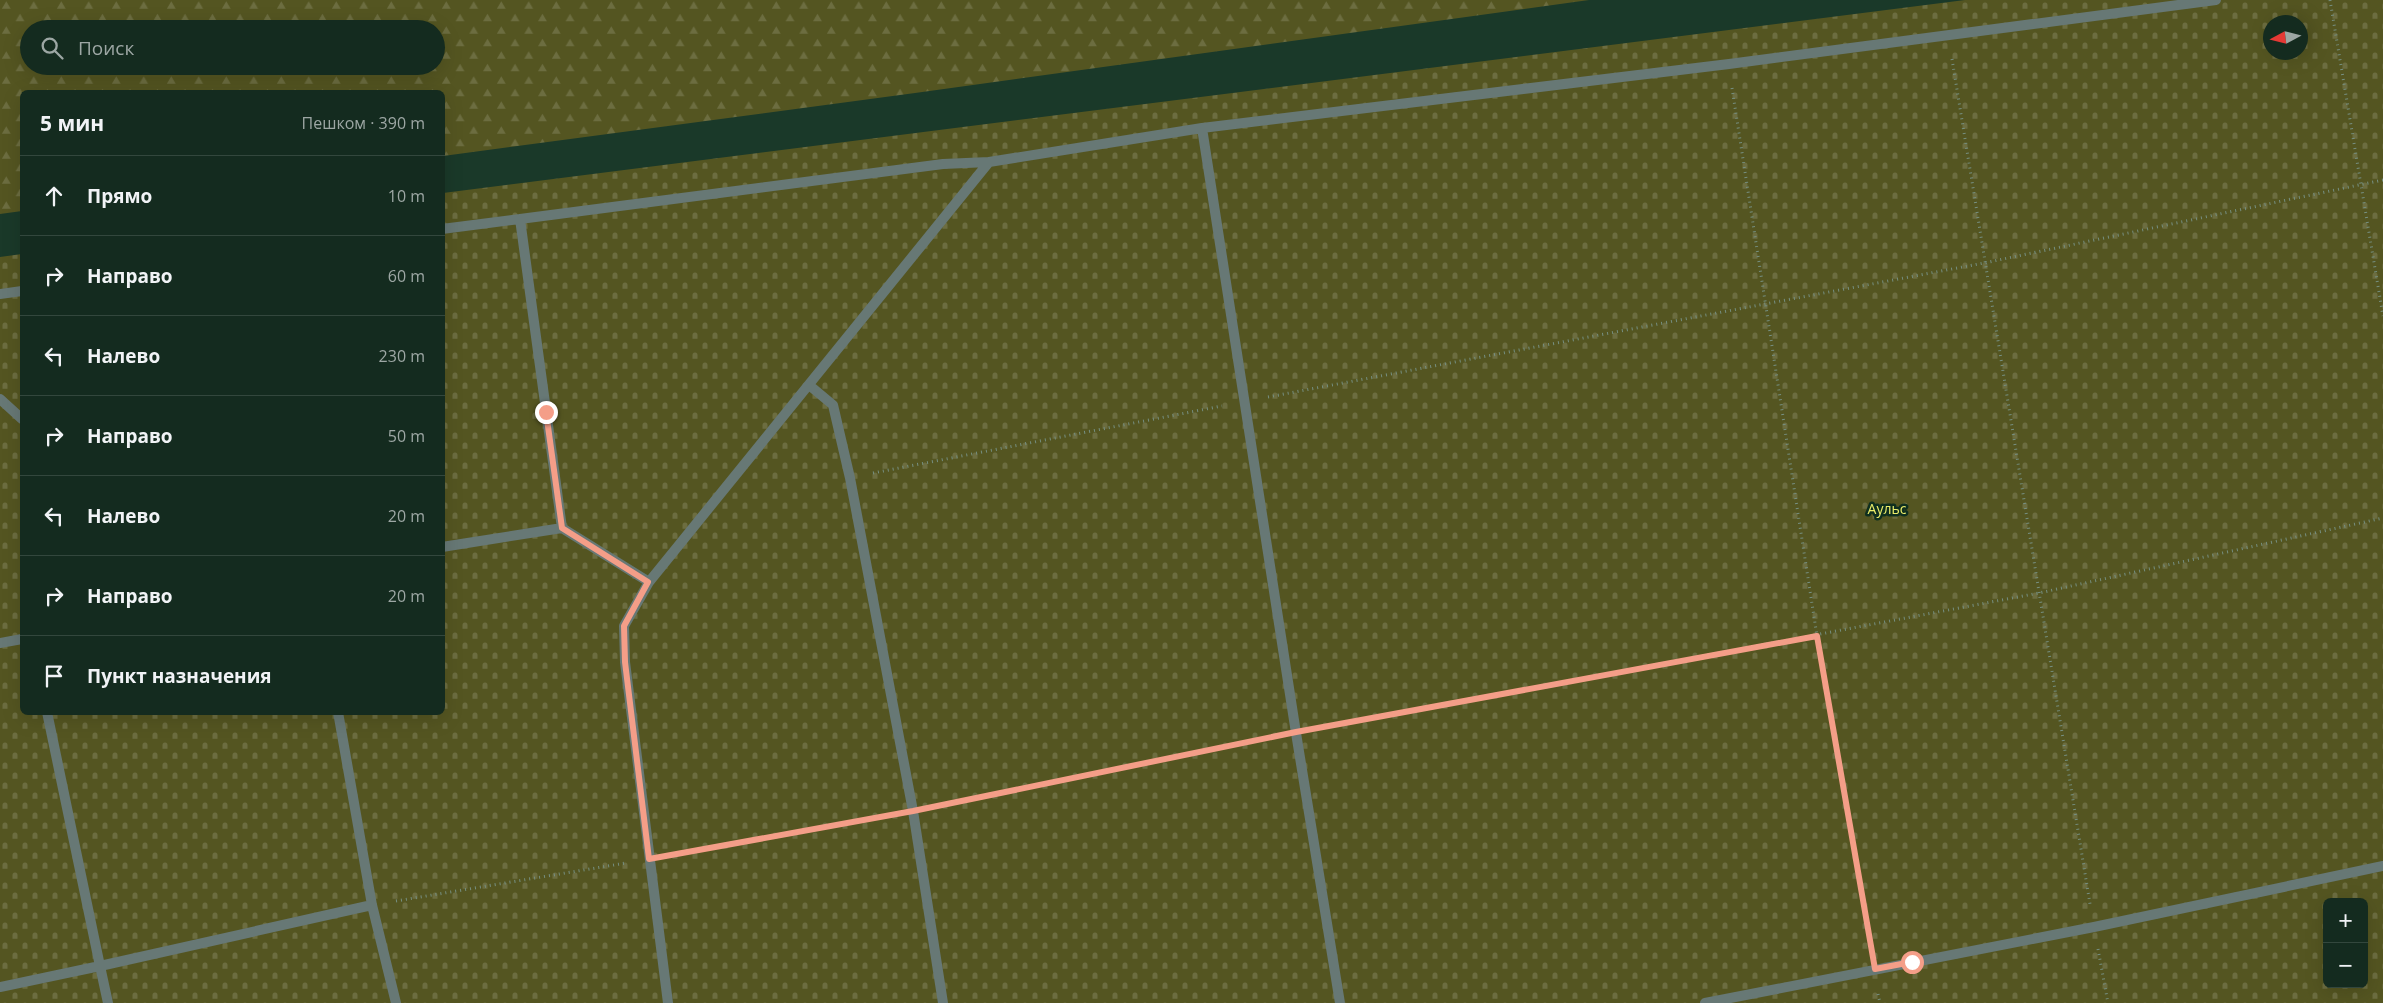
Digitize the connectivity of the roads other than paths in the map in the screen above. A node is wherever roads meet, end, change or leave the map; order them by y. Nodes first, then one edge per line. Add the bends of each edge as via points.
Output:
1 (2216, 0) edge
2 (1202, 128) junction
3 (989, 162) junction
4 (520, 219) junction
5 (445, 229) edge
6 (20, 291) edge
7 (0, 294) edge
8 (809, 385) junction
9 (0, 399) edge
10 (20, 417) edge
11 (562, 528) junction
12 (445, 548) edge
13 (648, 582) junction
14 (20, 639) edge
15 (0, 644) edge
16 (48, 715) edge
17 (339, 715) edge
18 (2383, 866) edge
19 (372, 905) junction
20 (100, 966) junction
21 (0, 987) edge
22 (108, 1003) edge
23 (396, 1003) edge
24 (668, 1003) edge
25 (943, 1003) edge
26 (1340, 1003) edge
27 (1705, 1003) edge

1 - 2 lane via 1729,64
2 - 3 lane
2 - 26 lane
3 - 4 lane via 943,164
3 - 8 lane
4 - 5 lane
4 - 11 lane
6 - 7 lane
8 - 13 lane
8 - 25 lane via 833,405 850,478 913,811
9 - 10 lane
11 - 12 lane
11 - 13 lane
13 - 24 lane via 624,626 625,662
14 - 15 lane
16 - 20 lane
17 - 19 lane
18 - 27 lane via 2094,927
19 - 20 lane
19 - 23 lane
20 - 21 lane
20 - 22 lane

